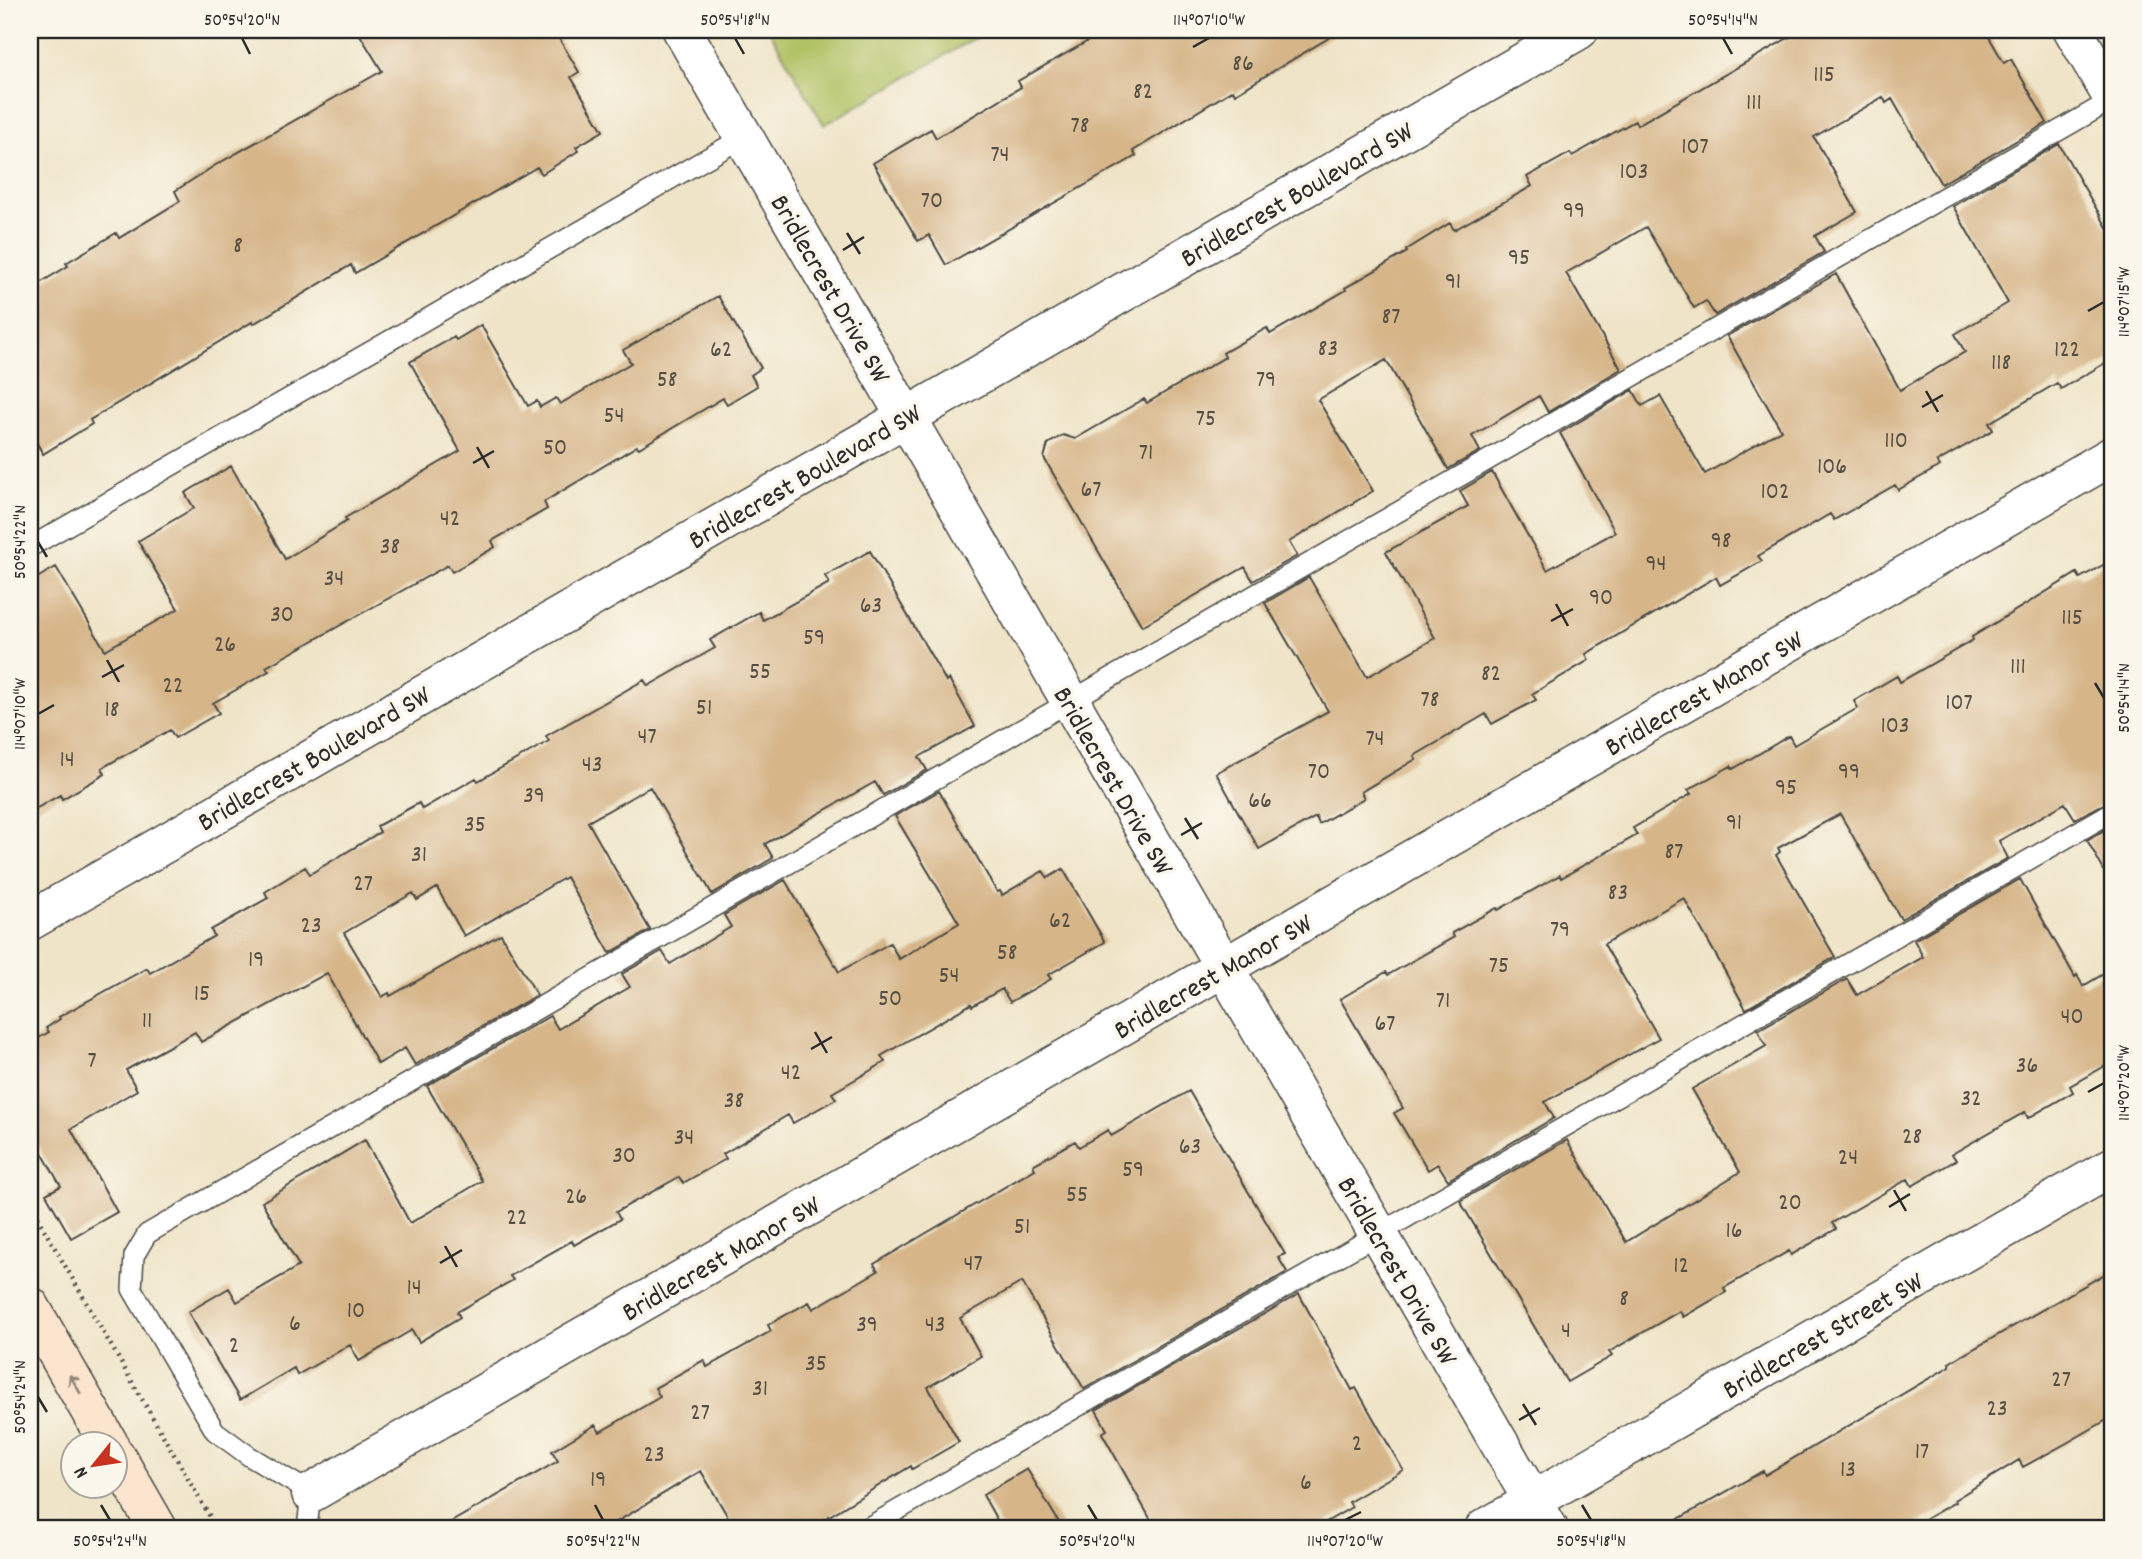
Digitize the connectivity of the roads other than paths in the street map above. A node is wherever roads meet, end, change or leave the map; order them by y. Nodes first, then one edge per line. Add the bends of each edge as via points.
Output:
1 (682, 30) edge
2 (1579, 30) edge
3 (2073, 30) edge
4 (2112, 99) edge
5 (744, 137) junction
6 (906, 416) junction
7 (2112, 456) edge
8 (30, 547) edge
9 (1070, 701) junction
10 (2112, 811) edge
11 (30, 920) edge
12 (1224, 967) junction
13 (2112, 1167) edge
14 (1379, 1234) junction
15 (30, 1306) edge
16 (100, 1430) edge
17 (130, 1480) edge
18 (309, 1511) edge
19 (1541, 1515) edge
20 (158, 1529) edge
21 (865, 1529) edge
22 (1483, 1529) edge

1 - 5 street, Bridlecrest Drive SW
2 - 6 street, Bridlecrest Boulevard SW
3 - 4 street
4 - 9 lane
5 - 6 street, Bridlecrest Drive SW
5 - 8 lane
6 - 9 street, Bridlecrest Drive SW
6 - 11 street, Bridlecrest Boulevard SW
7 - 12 street, Bridlecrest Manor SW
9 - 12 street, Bridlecrest Drive SW
9 - 18 lane via 147,1234 134,1256 132,1290 215,1431
10 - 14 lane
12 - 14 street, Bridlecrest Drive SW
12 - 18 street, Bridlecrest Manor SW
13 - 19 street, Bridlecrest Street SW
14 - 19 street, Bridlecrest Drive SW
14 - 21 lane
16 -> 15 main road
17 - 20 main road
19 - 22 street, Bridlecrest Street SW

